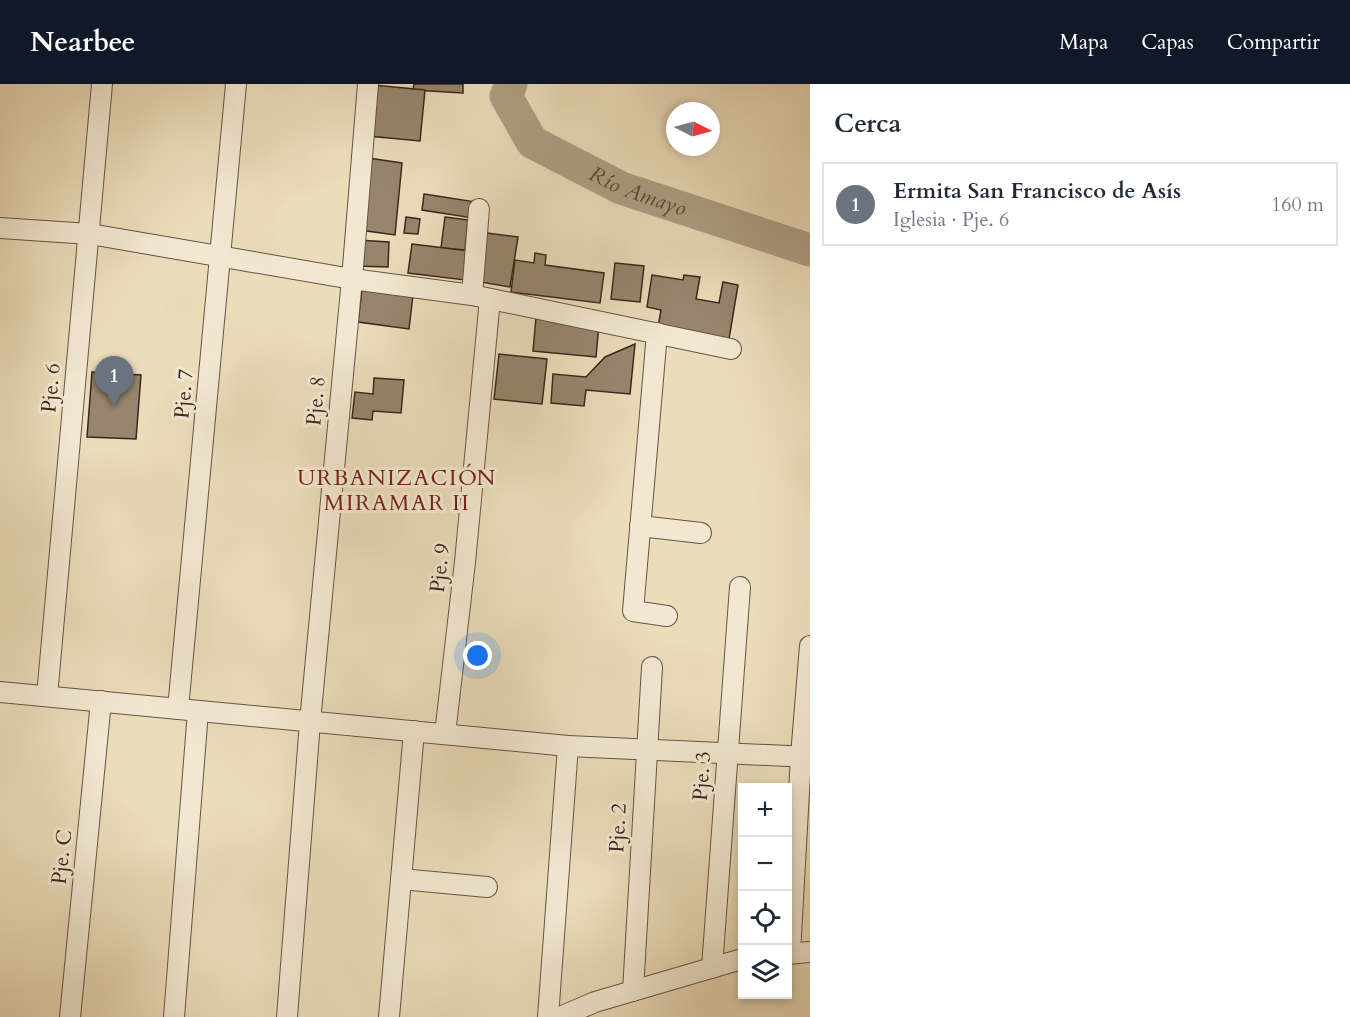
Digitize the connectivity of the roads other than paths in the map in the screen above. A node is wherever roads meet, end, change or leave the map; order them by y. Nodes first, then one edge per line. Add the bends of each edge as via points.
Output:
1 (102, 84) edge
2 (236, 84) edge
3 (368, 84) edge
4 (479, 209) dead end
5 (0, 228) edge
6 (90, 234) junction
7 (221, 257) junction
8 (352, 279) junction
9 (481, 297) junction
10 (657, 333) junction
11 (731, 349) dead end
12 (640, 526) junction
13 (701, 533) dead end
14 (740, 587) dead end
15 (667, 616) dead end
16 (810, 646) edge
17 (652, 667) dead end
18 (0, 692) edge
19 (47, 696) junction
20 (101, 701) junction
21 (178, 709) junction
22 (198, 711) junction
23 (310, 722) junction
24 (414, 731) junction
25 (445, 734) junction
26 (568, 746) junction
27 (646, 751) junction
28 (728, 754) junction
29 (806, 757) edge
30 (401, 879) junction
31 (487, 887) dead end
32 (796, 953) edge
33 (738, 960) edge
34 (712, 968) junction
35 (633, 991) junction
36 (70, 1017) edge
37 (174, 1017) edge
38 (287, 1017) edge
39 (389, 1017) edge
40 (548, 1017) edge
41 (560, 1017) edge

1 - 6 street, Pje. 6
2 - 7 street, Pje. 7
3 - 8 street, Pje. 8
4 - 9 street, Pje. 9
5 - 6 street
6 - 7 street
6 - 19 street, Pje. 6
7 - 8 street
7 - 21 street, Pje. 7
8 - 9 street
8 - 23 street, Pje. 8
9 - 10 street
9 - 25 street, Pje. 9 via 466,550
10 - 11 street
10 - 12 street
12 - 13 street
12 - 15 street via 633,612
14 - 28 street, Pje. 3
16 - 29 street
17 - 27 street, Pje. 2
18 - 19 street
19 - 20 street
20 - 21 street
20 - 36 street, Pje. C
21 - 22 street
22 - 23 street
22 - 37 street
23 - 24 street
23 - 38 street, Pje. 8
24 - 25 street
24 - 30 street
25 - 26 street
26 - 27 street
26 - 40 street
27 - 28 street
27 - 35 street, Pje. 2
28 - 29 street
28 - 34 street, Pje. 3
29 - 32 street
30 - 31 street
30 - 39 street
33 - 34 street
34 - 35 street
35 - 41 street

